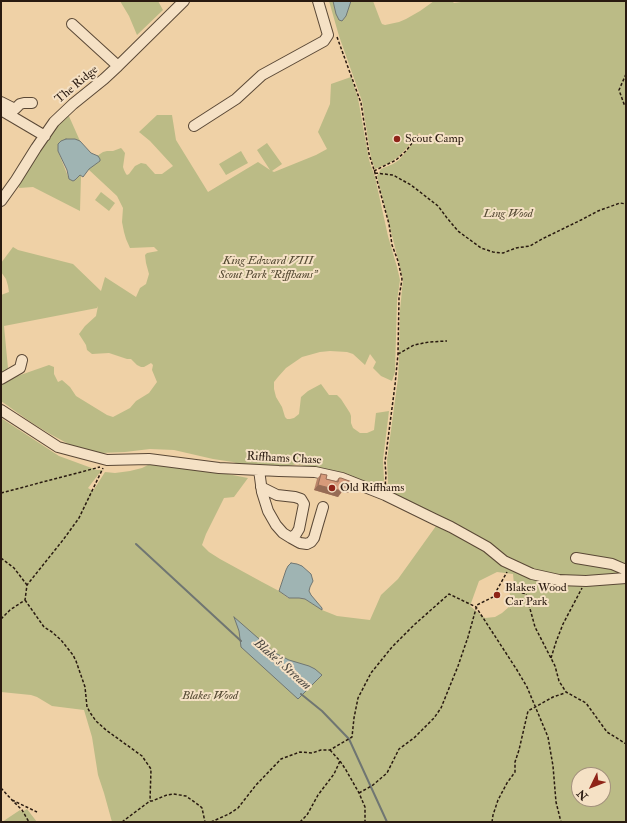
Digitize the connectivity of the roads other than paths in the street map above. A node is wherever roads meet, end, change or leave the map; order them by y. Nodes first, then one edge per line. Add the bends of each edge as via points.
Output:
1 (184, 1) edge
2 (318, 1) edge
3 (72, 24) dead end
4 (118, 66) junction
5 (1, 102) edge
6 (32, 103) dead end
7 (1, 110) edge
8 (194, 126) dead end
9 (44, 136) junction
10 (1, 201) edge
11 (22, 360) dead end
12 (1, 379) edge
13 (1, 410) edge
14 (259, 470) junction
15 (261, 487) junction
16 (324, 507) dead end
17 (291, 538) junction
18 (576, 558) dead end
19 (626, 570) edge
20 (626, 578) edge

1 - 4 street, The Ridge
2 - 8 street via 328,35 324,41 262,75 236,99
3 - 4 street
4 - 9 street, The Ridge via 73,104
5 - 6 street via 15,109 20,104
7 - 9 street
9 - 10 street, The Ridge
11 - 12 street via 20,368
13 - 14 street, Riffhams Chase via 58,447 107,460 149,459
14 - 15 street
14 - 20 street, Riffhams Chase via 315,472 342,478 385,495 471,537 504,561 532,574 586,582
15 - 17 street via 268,511 276,525
15 - 17 street via 277,495 301,499 304,504 299,529
16 - 17 street via 311,542 300,543
18 - 19 street via 612,564

